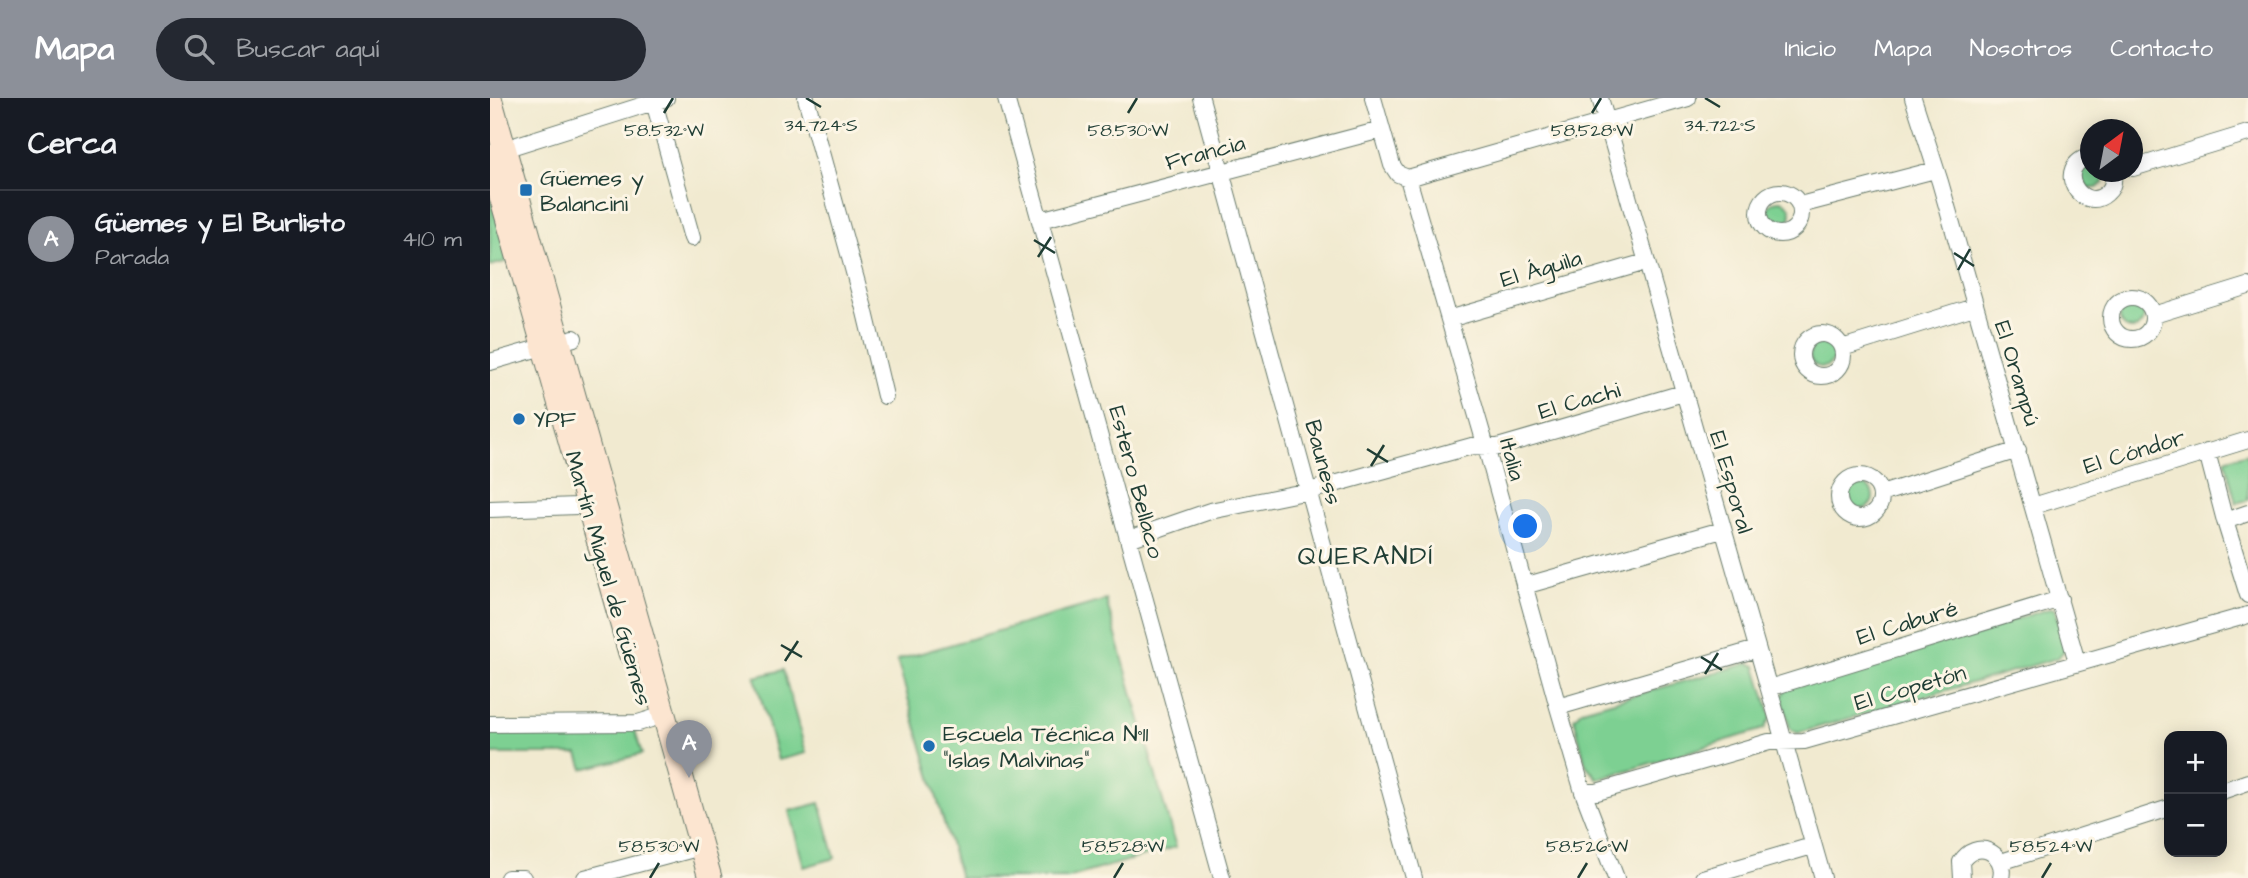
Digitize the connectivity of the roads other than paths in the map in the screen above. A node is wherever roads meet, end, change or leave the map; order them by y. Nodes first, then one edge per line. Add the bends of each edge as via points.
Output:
1 (806, 98) edge
2 (1006, 98) edge
3 (1201, 98) edge
4 (1373, 98) edge
5 (1600, 98) edge
6 (1688, 98) edge
7 (1913, 98) edge
8 (660, 100) edge
9 (491, 108) edge
10 (1606, 120) junction
11 (1381, 130) junction
12 (2248, 133) edge
13 (495, 153) edge
14 (2080, 161) edge
15 (2143, 165) edge
16 (1935, 170) junction
17 (1221, 172) junction
18 (1408, 178) junction
19 (2113, 182) edge
20 (1800, 205) dead end
21 (1040, 220) junction
22 (692, 238) dead end
23 (1646, 262) junction
24 (2248, 286) edge
25 (1974, 307) junction
26 (2154, 315) dead end
27 (1449, 318) junction
28 (559, 342) junction
29 (1842, 348) dead end
30 (490, 362) edge
31 (1683, 393) junction
32 (885, 396) dead end
33 (2248, 440) edge
34 (1486, 447) junction
35 (2018, 450) junction
36 (2207, 452) junction
37 (1309, 491) junction
38 (1881, 494) dead end
39 (596, 502) junction
40 (2033, 506) junction
41 (490, 509) edge
42 (2248, 513) edge
43 (2225, 521) junction
44 (1722, 530) junction
45 (1129, 539) junction
46 (1524, 586) junction
47 (2248, 596) edge
48 (2060, 599) junction
49 (2248, 615) edge
50 (1757, 649) junction
51 (2077, 662) junction
52 (1769, 688) junction
53 (1558, 707) junction
54 (656, 717) junction
55 (490, 723) edge
56 (1783, 742) junction
57 (2248, 782) edge
58 (2227, 789) edge
59 (1583, 792) junction
60 (2164, 810) edge
61 (1812, 846) junction
62 (693, 849) junction
63 (2001, 870) edge
64 (508, 878) edge
65 (523, 878) edge
66 (585, 878) edge
67 (693, 878) edge
68 (710, 878) edge
69 (1222, 878) edge
70 (1414, 878) edge
71 (1616, 878) edge
72 (1703, 878) edge
73 (1823, 878) edge
74 (1962, 878) edge

1 - 32 street
2 - 21 street, Estero Bellaco
3 - 17 street, Bauness
4 - 11 street, Italia
5 - 10 street, El Esporal
6 - 10 street
7 - 16 street, El Orampú
8 - 13 street
8 - 22 street
9 - 13 main road, Martín Miguel de Güemes
10 - 18 street
10 - 23 street, El Esporal
11 - 17 street, Francia
11 - 18 street, Italia via 1392,165
12 - 15 street
13 - 28 main road, Martín Miguel de Güemes
14 - 19 street via 2073,169 2072,183 2080,195 2101,197
16 - 20 street
16 - 25 street, El Orampú
17 - 21 street, Francia
17 - 37 street, Bauness
18 - 27 street, Italia
21 - 45 street, Estero Bellaco
23 - 27 street, El Águila
23 - 31 street, El Esporal
24 - 26 street
25 - 29 street
25 - 35 street, El Orampú
27 - 34 street, Italia
28 - 30 street
28 - 39 main road, Martín Miguel de Güemes
31 - 34 street, El Cachi
31 - 44 street, El Esporal
33 - 36 street, El Cóndor
34 - 37 street, El Cachi via 1472,446
34 - 46 street, Italia
35 - 38 street
35 - 40 street, El Orampú
36 - 40 street, El Cóndor
36 - 43 street
37 - 45 street, El Cachi via 1210,511
37 - 70 street, Bauness
39 - 41 street
39 - 54 main road, Martín Miguel de Güemes
40 - 48 street, El Orampú
42 - 43 street
43 - 47 street
44 - 46 street
44 - 50 street, El Esporal
45 - 69 street, Estero Bellaco
46 - 53 street, Italia
48 - 51 street, El Orampú
48 - 52 street, El Caburé
49 - 51 street, El Copetón
50 - 52 street, El Esporal
50 - 53 street
51 - 56 street, El Copetón via 1804,741
52 - 56 street, El Esporal
53 - 59 street, Italia
54 - 55 street via 638,723
54 - 62 main road, Martín Miguel de Güemes
56 - 59 street, El Copetón
56 - 61 street, El Esporal
57 - 58 street
59 - 71 street, Italia
60 - 63 street
61 - 72 street
61 - 73 street, El Esporal
62 - 66 street
62 - 67 main road, Martín Miguel de Güemes
62 - 68 main road, Martín Miguel de Güemes
63 - 74 street via 1997,856 1985,849 1971,851 1961,862
64 - 65 street

